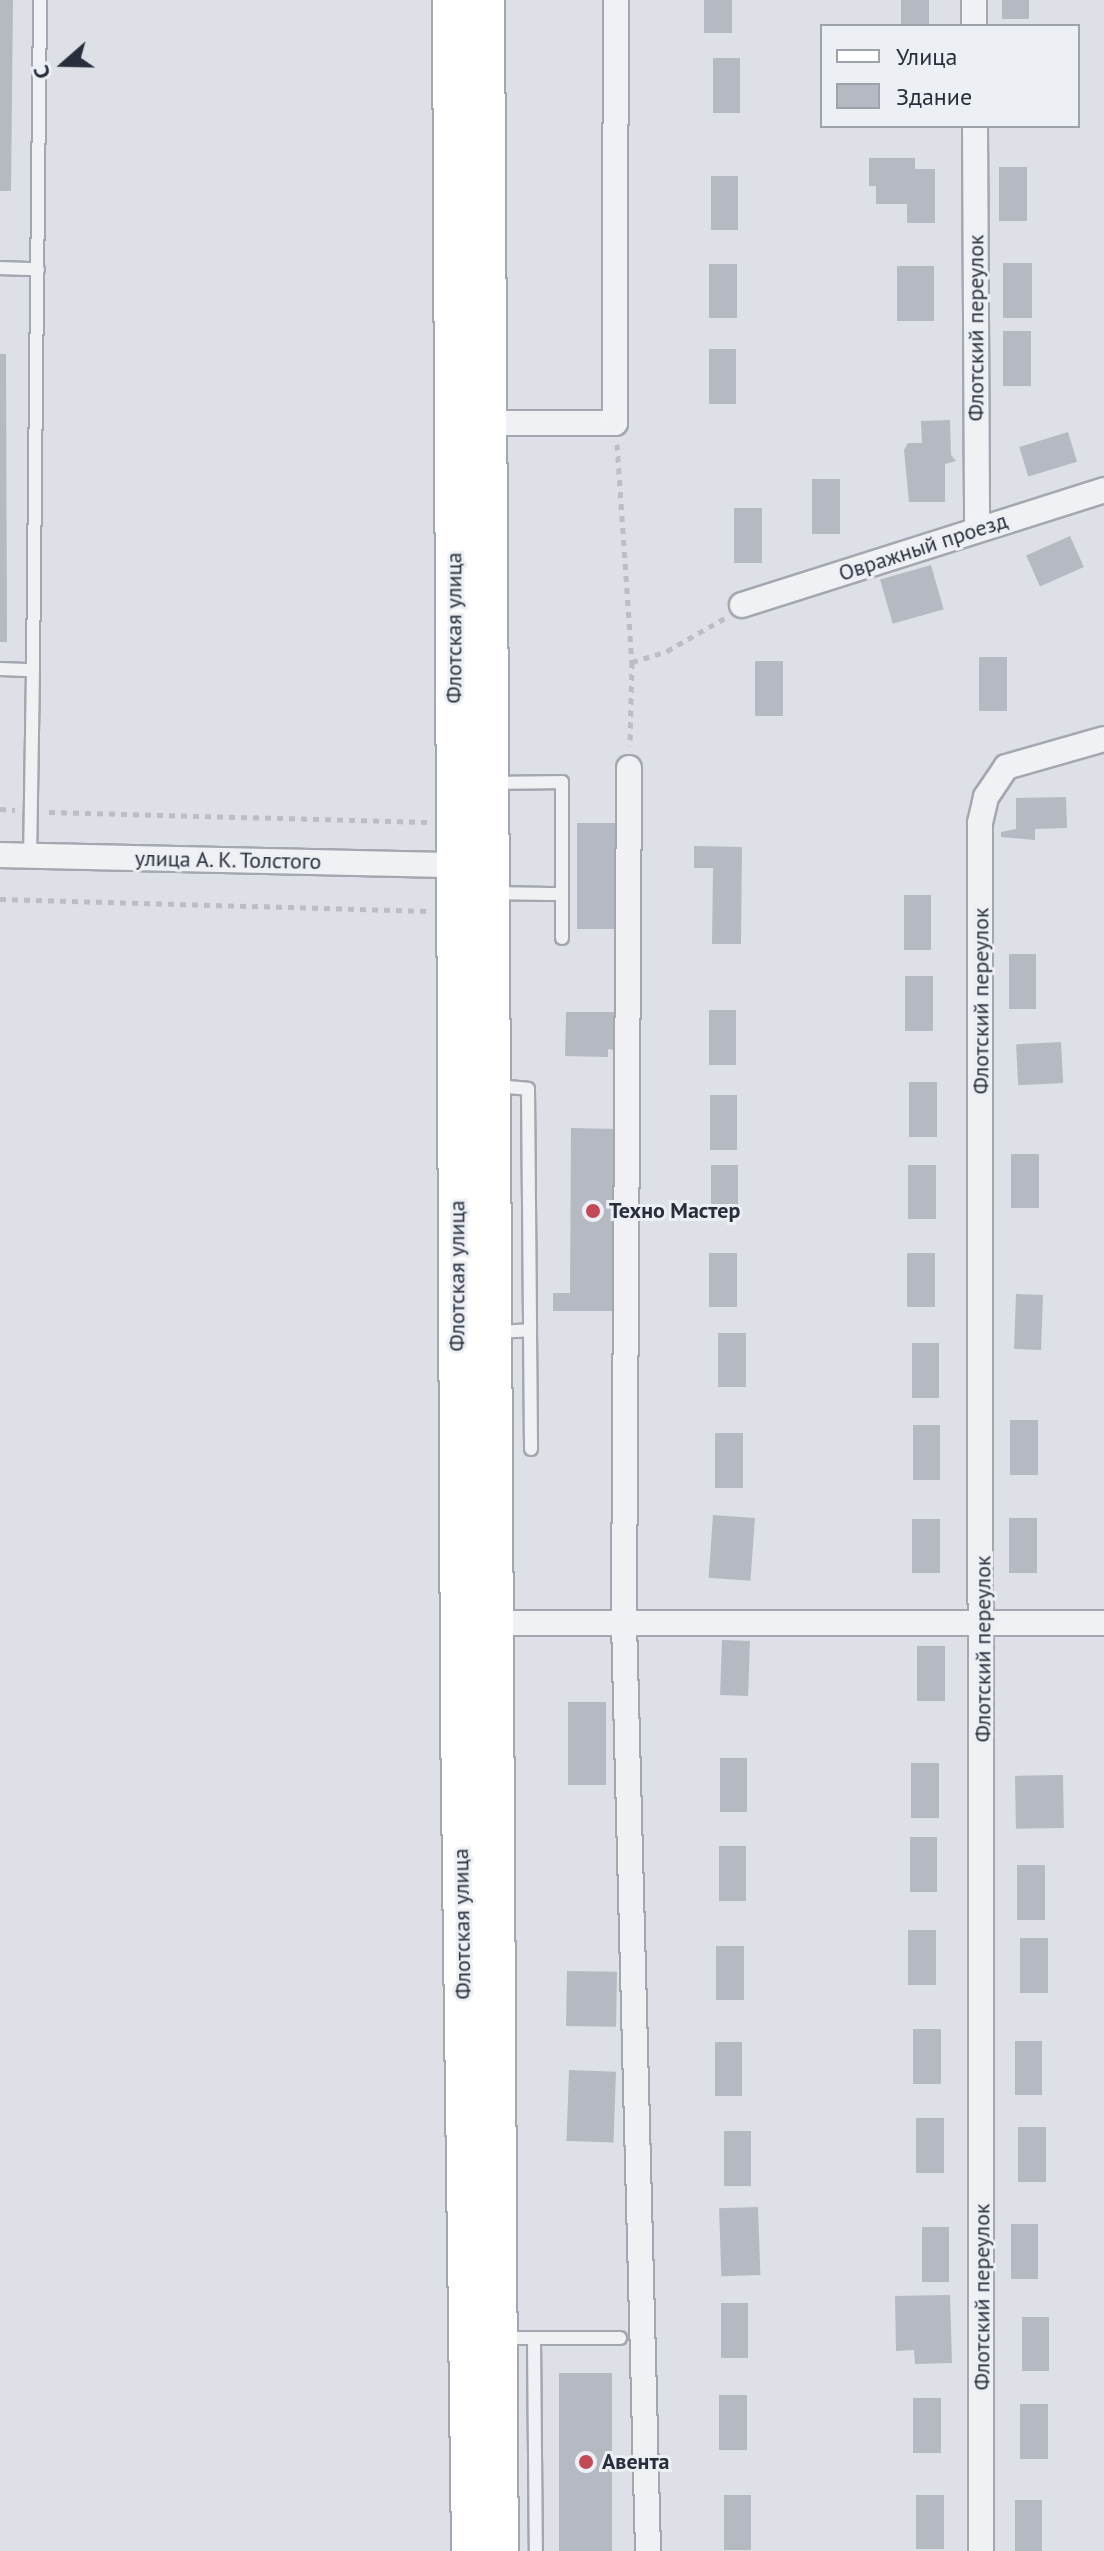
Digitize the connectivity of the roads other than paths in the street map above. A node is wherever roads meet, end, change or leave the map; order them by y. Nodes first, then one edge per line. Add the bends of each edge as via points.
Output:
1 (40, 0) edge
2 (452, 0) edge
3 (485, 0) edge
4 (616, 0) edge
5 (974, 0) edge
6 (974, 24) edge
7 (975, 128) edge
8 (0, 268) edge
9 (38, 269) junction
10 (488, 423) junction
11 (1104, 490) edge
12 (977, 529) junction
13 (742, 605) road end
14 (0, 669) edge
15 (33, 670) junction
16 (1104, 739) edge
17 (629, 768) road end
18 (471, 783) junction
19 (0, 855) edge
20 (30, 855) junction
21 (456, 865) junction
22 (487, 893) junction
23 (561, 894) junction
24 (562, 938) dead end
25 (487, 1085) junction
26 (530, 1330) junction
27 (489, 1333) junction
28 (531, 1449) dead end
29 (624, 1622) junction
30 (490, 1623) junction
31 (984, 1623) junction
32 (1104, 1623) edge
33 (620, 2338) dead end
34 (482, 2339) junction
35 (534, 2339) junction
36 (471, 2551) edge
37 (499, 2551) edge
38 (536, 2551) edge
39 (648, 2551) edge
40 (981, 2551) edge

1 - 9 lane
2 - 18 main road, Флотская улица
3 - 10 main road, Флотская улица
4 - 10 street via 615,423
5 - 6 street
7 - 12 street, Флотский переулок
8 - 9 lane
9 - 15 lane
10 - 18 main road, Флотская улица
11 - 12 street, Овражный проезд
12 - 13 street, Овражный проезд
14 - 15 lane
15 - 20 lane
16 - 31 street, Флотский переулок via 1017,761 996,777 980,823
17 - 29 street
18 - 21 main road, Флотская улица
18 - 22 main road, Флотская улица
18 - 23 lane via 562,782
19 - 20 street, улица А. К. Толстого
20 - 21 street, улица А. К. Толстого
21 - 34 main road, Флотская улица
22 - 23 lane
22 - 25 main road, Флотская улица
23 - 24 lane
25 - 26 lane via 528,1089
25 - 27 main road, Флотская улица
26 - 27 lane
26 - 28 lane
27 - 30 main road, Флотская улица
29 - 30 street
29 - 31 street
29 - 39 street
30 - 34 main road, Флотская улица
31 - 32 street
31 - 40 street, Флотский переулок
33 - 35 lane
34 - 35 lane
34 - 36 main road, Флотская улица
34 - 37 main road, Флотская улица
35 - 38 lane

